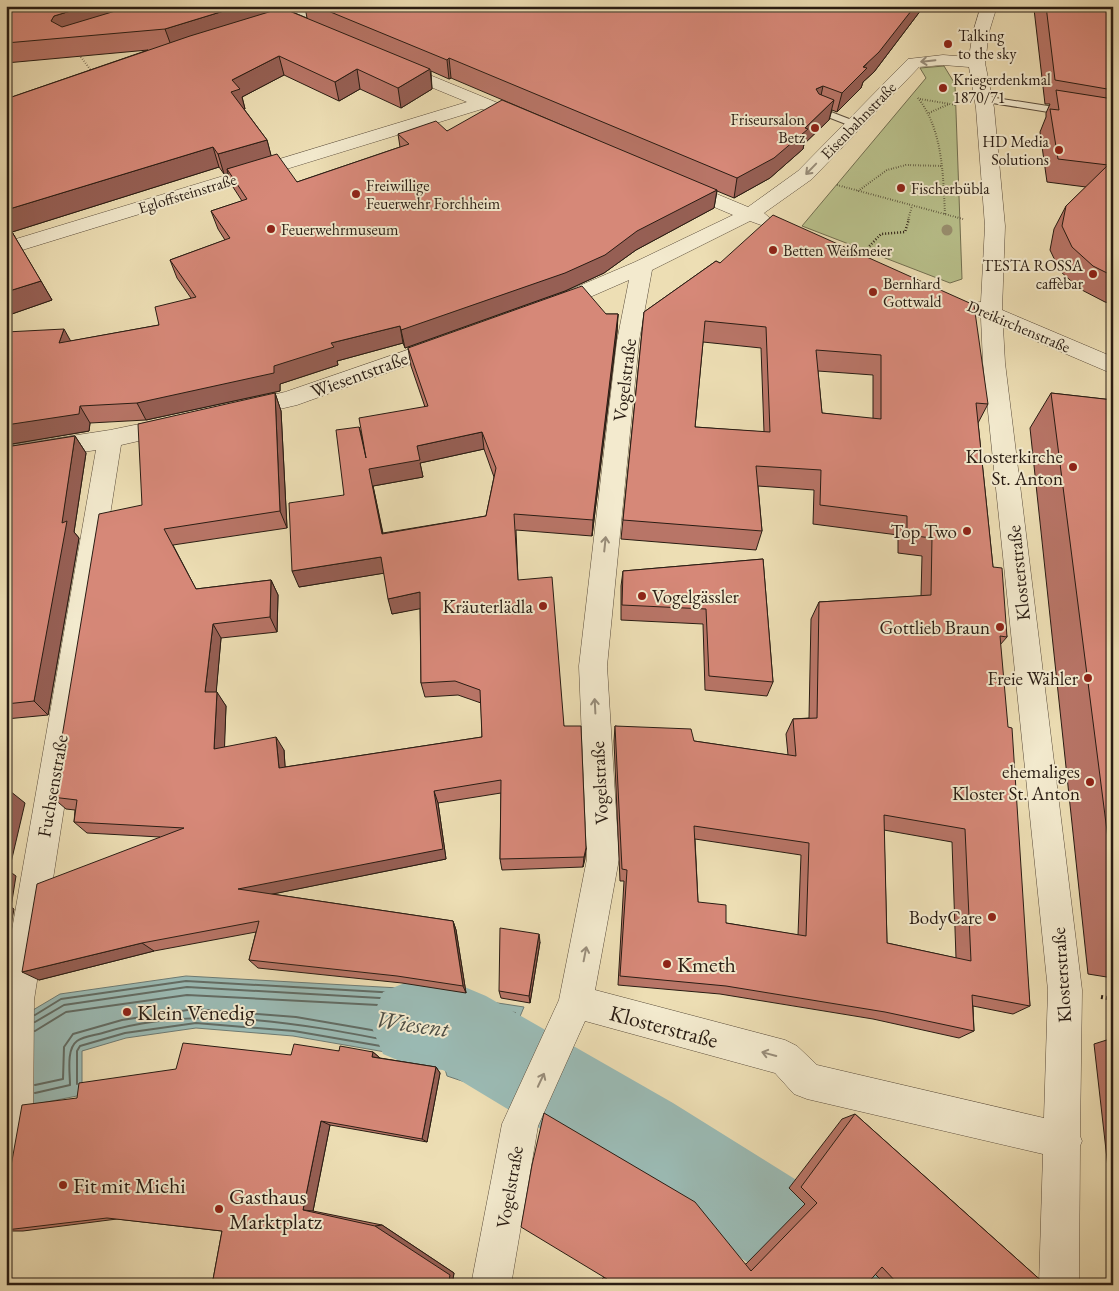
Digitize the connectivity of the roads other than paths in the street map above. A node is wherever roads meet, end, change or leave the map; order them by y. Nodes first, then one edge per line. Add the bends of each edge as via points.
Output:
1 (330, 6) edge
2 (989, 6) edge
3 (288, 20) junction
4 (252, 31) edge
5 (315, 31) edge
6 (385, 61) edge
7 (977, 63) junction
8 (983, 99) junction
9 (483, 103) junction
10 (818, 110) edge
11 (1076, 113) edge
12 (854, 124) junction
13 (538, 126) edge
14 (667, 180) edge
15 (750, 214) junction
16 (776, 226) edge
17 (6, 249) edge
18 (642, 267) junction
19 (962, 302) edge
20 (990, 313) junction
21 (527, 314) edge
22 (463, 337) edge
23 (1113, 366) edge
24 (223, 414) edge
25 (195, 420) edge
26 (110, 439) junction
27 (6, 455) edge
28 (576, 1002) junction
29 (12, 1004) edge
30 (1064, 1141) junction
31 (6, 1170) edge
32 (491, 1285) edge
33 (1059, 1285) edge

1 - 3 street
2 - 7 street, Klosterstraße
3 - 4 street
3 - 5 street
6 - 9 street
7 - 8 street, Klosterstraße
7 -> 12 street, Eisenbahnstraße via 944,60 914,63
8 - 11 lane
8 - 20 street, Klosterstraße via 995,226
9 - 13 street
9 - 17 street, Egloffsteinstraße
10 - 12 lane
12 -> 15 street, Eisenbahnstraße via 805,175
14 - 15 street
15 - 16 street
15 - 18 street
18 - 21 street via 573,298
28 -> 18 street, Vogelstraße via 603,859 593,666 624,375
19 - 20 street, Dreikirchenstraße
20 - 23 street, Dreikirchenstraße
20 - 30 street, Klosterstraße via 1065,990
22 - 24 street, Wiesentstraße via 289,399
25 - 26 street
26 - 27 street
26 - 29 street, Fuchsenstraße
30 -> 28 street, Klosterstraße via 807,1081 784,1058
32 -> 28 street, Vogelstraße via 520,1124
29 - 31 street, Fuchsenstraße via 15,1135
30 - 33 street, Klosterstraße

